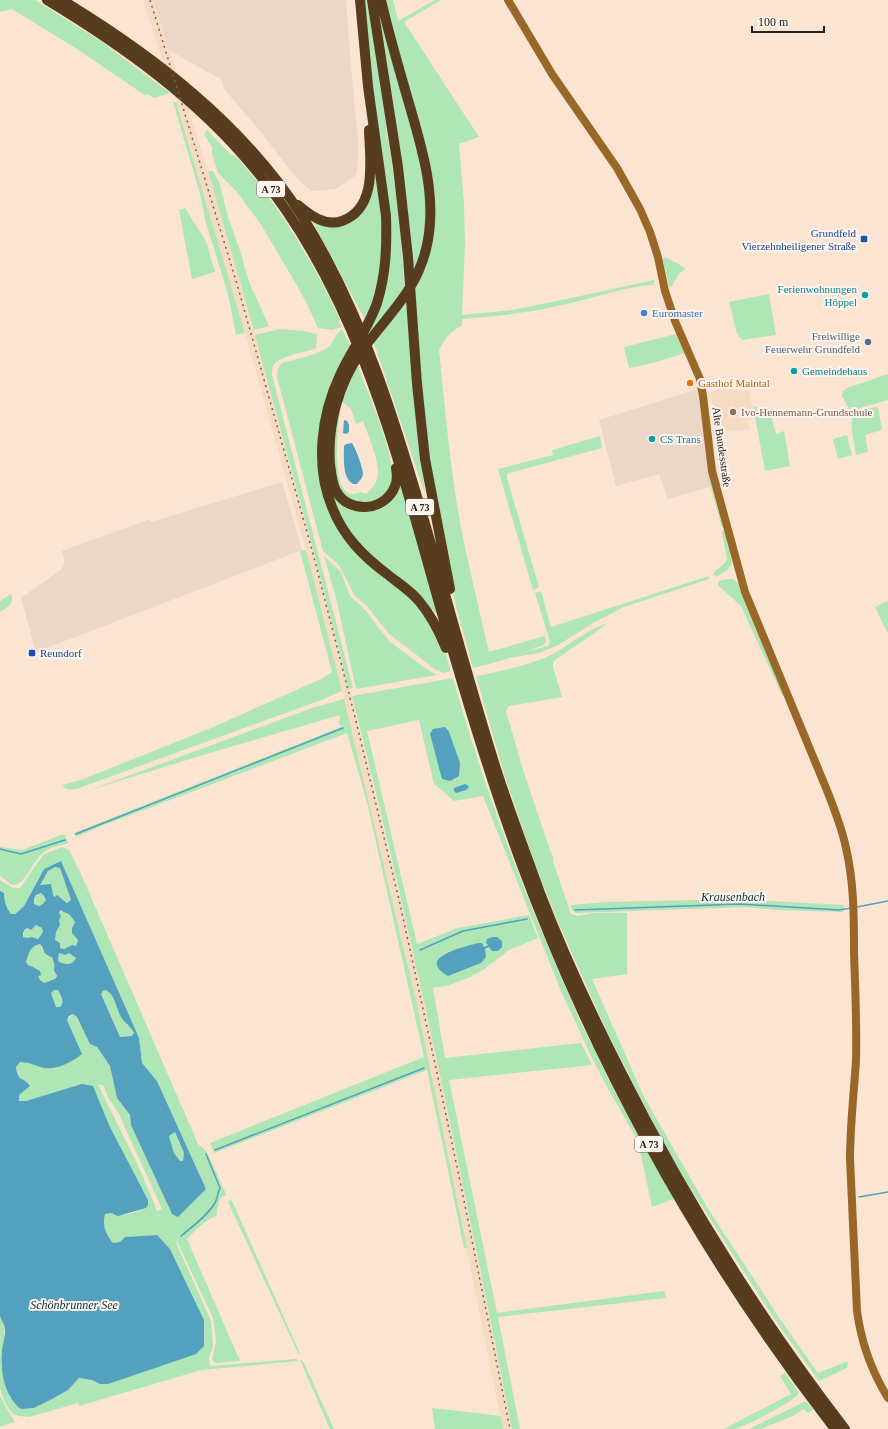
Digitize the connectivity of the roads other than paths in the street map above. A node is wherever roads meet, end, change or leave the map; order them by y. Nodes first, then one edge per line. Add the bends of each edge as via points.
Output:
1 (47, 0) edge
2 (62, 0) edge
3 (360, 0) edge
4 (372, 0) edge
5 (381, 0) edge
6 (508, 0) edge
7 (368, 86) junction
8 (286, 194) junction
9 (355, 328) junction
10 (376, 381) junction
11 (394, 448) junction
12 (457, 637) junction
13 (460, 679) junction
14 (888, 1398) edge
15 (835, 1429) edge
16 (845, 1429) edge

1 - 9 highway, A 73 via 142,63 193,106 248,161 294,223
2 - 8 highway, A 73 via 137,49 188,89 246,145
3 - 7 highway
4 - 12 highway via 398,167 408,257 416,384 425,459 454,605
5 - 11 highway via 424,159 430,192 430,226 422,262 409,290 361,353 340,392 334,411 330,447 331,471 336,491 347,502 361,508 386,499 397,478
6 - 14 main road, Alte Bundesstraße via 552,74 617,168 650,232 675,321 700,379 716,490 745,592 838,818 846,847 852,885 856,987 856,1059 850,1139 857,1311 870,1363
7 - 8 highway via 369,183 367,195 357,212 341,221 324,221 304,211
7 - 13 highway via 386,216 385,268 372,316 339,376 332,395 324,431 323,470 332,508 347,536 368,559 418,600 433,620
8 - 9 highway, A 73 via 336,278
9 - 10 highway, A 73
10 - 11 highway, A 73
10 - 12 highway, A 73 via 405,456
11 - 13 highway, A 73
12 - 16 highway, A 73 via 518,832 556,932 604,1038 649,1126 715,1242 776,1334
13 - 15 highway, A 73 via 534,898 576,997 617,1083 663,1170 709,1248 770,1340

